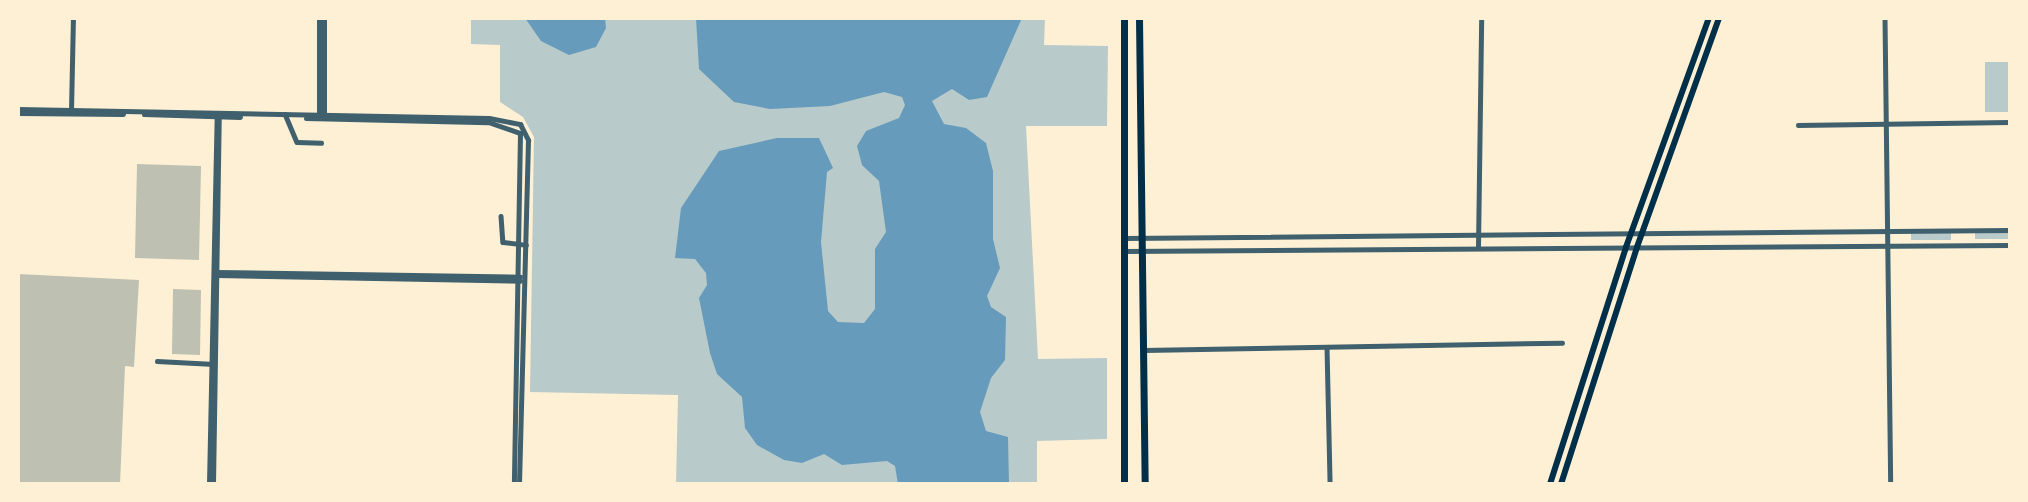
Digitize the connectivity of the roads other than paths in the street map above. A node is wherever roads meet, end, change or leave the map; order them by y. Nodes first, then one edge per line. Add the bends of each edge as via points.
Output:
1 (73, 18) edge
2 (319, 18) edge
3 (324, 18) edge
4 (1124, 18) edge
5 (1139, 18) edge
6 (1481, 18) edge
7 (1709, 18) edge
8 (1719, 18) edge
9 (1885, 18) edge
10 (18, 111) edge
11 (71, 111) junction
12 (218, 115) junction
13 (285, 116) junction
14 (322, 117) junction
15 (2010, 122) edge
16 (1886, 123) junction
17 (1798, 125) dead end
18 (321, 143) dead end
19 (501, 216) dead end
20 (2010, 230) edge
21 (1888, 231) junction
22 (1631, 235) junction
23 (1641, 235) junction
24 (1478, 236) junction
25 (1124, 238) junction
26 (1144, 238) junction
27 (2010, 244) edge
28 (523, 245) junction
29 (1891, 246) junction
30 (1478, 247) junction
31 (1626, 247) junction
32 (1637, 247) junction
33 (1124, 251) junction
34 (1144, 251) junction
35 (217, 274) junction
36 (522, 279) junction
37 (1562, 343) dead end
38 (1328, 347) junction
39 (1144, 350) junction
40 (157, 361) dead end
41 (213, 364) junction
42 (211, 484) edge
43 (514, 484) edge
44 (519, 484) edge
45 (1124, 484) edge
46 (1145, 484) edge
47 (1330, 484) edge
48 (1550, 484) edge
49 (1561, 484) edge
50 (1891, 484) edge

1 - 11 street
2 - 14 street
3 - 14 street
4 - 25 main road
5 - 26 main road
6 - 24 street
7 - 22 main road
8 - 23 main road
9 - 16 street
10 - 11 street
11 - 12 street
12 - 13 street
12 - 35 street
13 - 14 street
13 - 18 street via 297,142
14 - 28 street via 488,122 519,127
15 - 16 street
16 - 17 street
16 - 21 street
19 - 28 street via 503,242
20 - 21 street
21 - 23 street
21 - 29 street
22 - 23 street
22 - 24 street
22 - 31 main road
23 - 32 main road
24 - 26 street
24 - 30 street
25 - 26 street
25 - 33 main road
26 - 34 main road
27 - 29 street
28 - 36 street
29 - 32 street
29 - 50 street
30 - 31 street
30 - 34 street
31 - 32 street
31 - 48 main road
32 - 49 main road
33 - 34 street
33 - 45 main road
34 - 39 main road
35 - 36 street
35 - 41 street
36 - 43 street
36 - 44 street
37 - 38 street
38 - 39 street
38 - 47 street
39 - 46 main road
40 - 41 street
41 - 42 street

